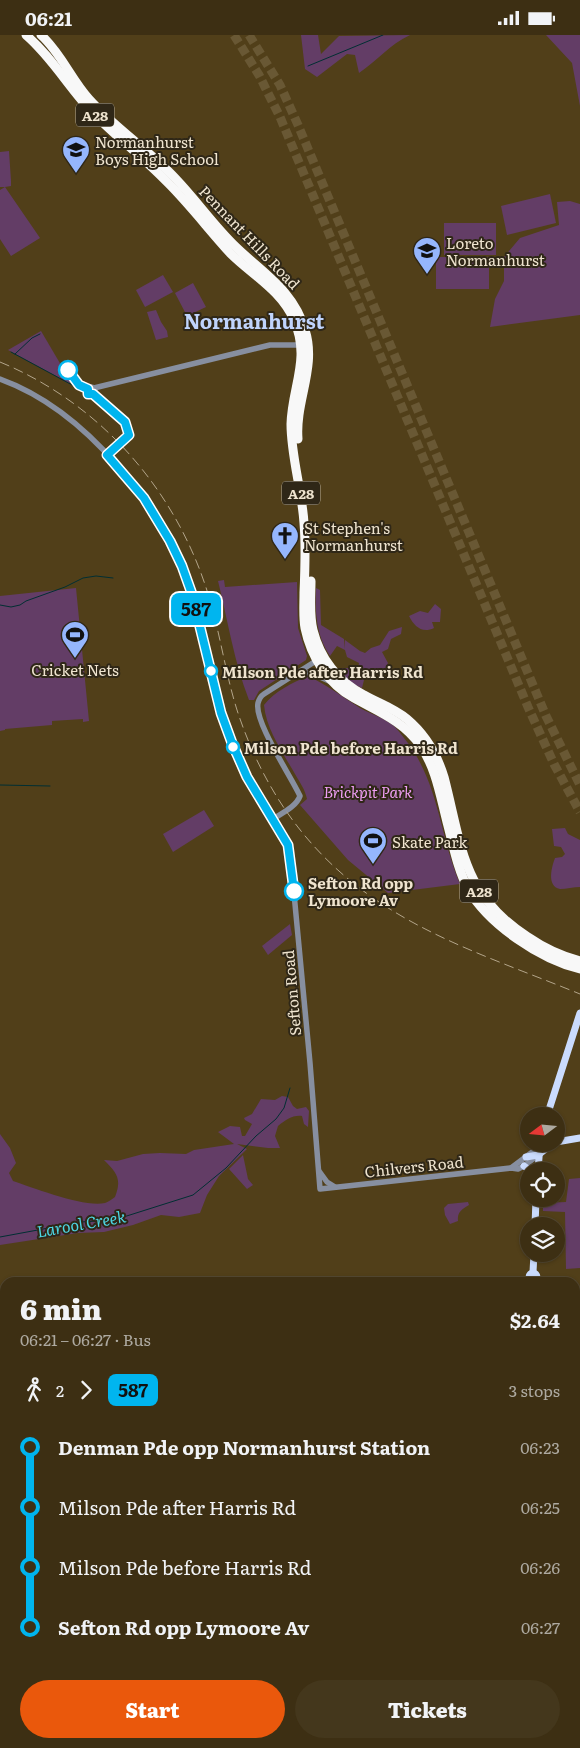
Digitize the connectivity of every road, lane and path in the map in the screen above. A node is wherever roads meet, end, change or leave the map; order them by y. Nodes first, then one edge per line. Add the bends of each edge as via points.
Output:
1 (26, 35) edge
2 (41, 35) edge
3 (305, 345) junction
4 (0, 379) edge
5 (107, 455) junction
6 (320, 659) junction
7 (296, 673) junction
8 (334, 683) junction
9 (273, 819) junction
10 (580, 961) edge
11 (580, 969) edge
12 (580, 1013) edge
13 (550, 1107) edge
14 (580, 1136) edge
15 (565, 1137) edge
16 (565, 1140) edge
17 (532, 1153) edge
18 (538, 1155) junction
19 (526, 1157) junction
20 (529, 1162) edge
21 (538, 1162) edge
22 (318, 1168) junction
23 (511, 1168) junction
24 (520, 1168) edge
25 (335, 1187) junction
26 (320, 1189) joint
27 (534, 1262) edge
28 (537, 1277) edge

1 - 3 highway, Pennant Hills Road / A28 via 46,53 95,115 168,183 235,258 277,294
2 - 3 highway, Pennant Hills Road / A28 via 87,98 175,178 236,247 288,294 303,321
3 - 5 street via 270,345 94,391 125,422 127,436
3 - 6 highway, Pennant Hills Road / A28 via 291,426 304,521 305,623 308,640
4 - 5 street, Sefton Road via 13,383 58,410
5 - 9 street, Sefton Road via 144,498 182,566 229,736 247,777
6 - 7 street
6 - 8 highway, Pennant Hills Road / A28
6 - 10 highway, Pennant Hills Road / A28 via 346,684 396,711 424,736 439,762 468,868 490,907 509,925 541,946
7 - 8 street via 310,673
7 - 9 street via 264,693 258,709 278,758 300,796 298,802
8 - 11 highway, Pennant Hills Road / A28 via 352,697 393,719 425,752 437,781 461,873 484,910 507,931 543,954
9 - 22 street, Sefton Road via 290,851
12 - 13 main road
14 - 15 main road
14 - 16 main road
17 - 19 street
18 - 19 main road
18 - 20 street, Chilvers Road
18 - 21 main road
19 - 23 street
22 - 25 street via 323,1178
22 - 26 street, Sefton Road
23 - 24 street, Chilvers Road
23 - 25 street, Chilvers Road
25 - 26 street, Chilvers Road
27 - 28 main road via 533,1273

